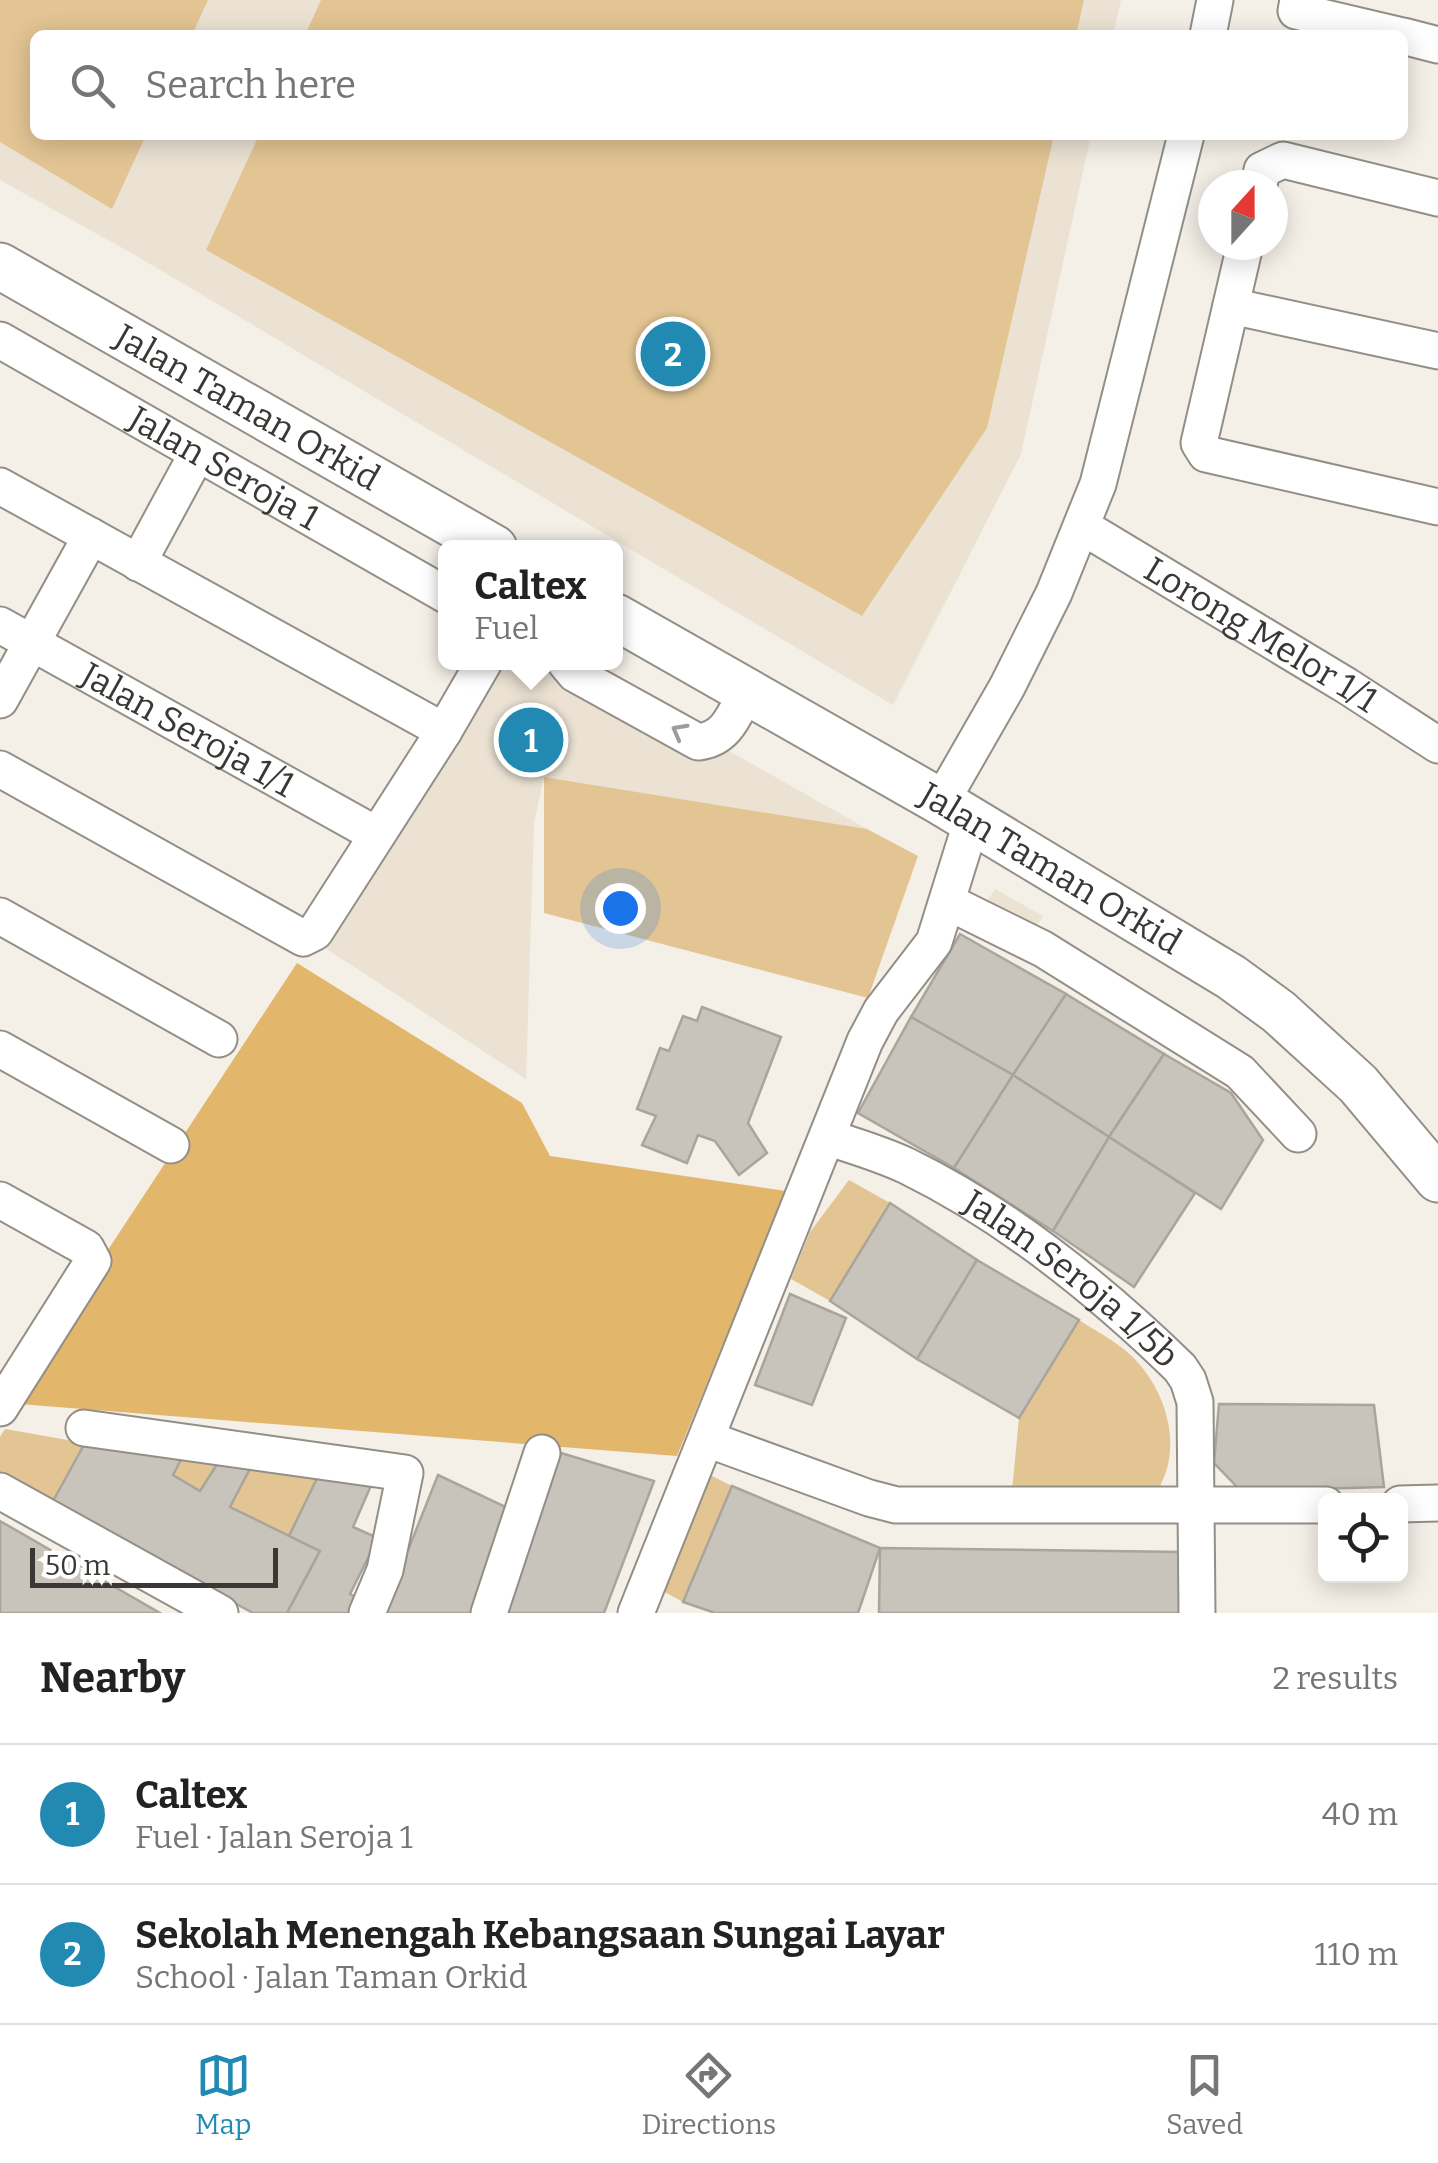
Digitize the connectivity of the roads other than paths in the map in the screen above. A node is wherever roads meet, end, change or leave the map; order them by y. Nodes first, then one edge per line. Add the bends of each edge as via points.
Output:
1 (1215, 0) edge
2 (1297, 5) edge
3 (1209, 30) edge
4 (1380, 30) edge
5 (1408, 38) edge
6 (1438, 45) edge
7 (1185, 140) edge
8 (1262, 170) edge
9 (1438, 198) edge
10 (1242, 260) edge
11 (0, 266) edge
12 (1231, 306) junction
13 (0, 340) edge
14 (1438, 352) edge
15 (198, 454) junction
16 (0, 486) edge
17 (1438, 507) edge
18 (1082, 527) junction
19 (91, 536) junction
20 (480, 540) edge
21 (138, 562) junction
22 (438, 590) edge
23 (623, 621) edge
24 (0, 625) edge
25 (32, 643) junction
26 (479, 670) edge
27 (572, 670) edge
28 (747, 692) junction
29 (0, 700) edge
30 (444, 732) junction
31 (1438, 745) edge
32 (0, 769) edge
33 (957, 811) junction
34 (377, 835) junction
35 (948, 902) junction
36 (0, 916) edge
37 (218, 1039) dead end
38 (0, 1049) edge
39 (1298, 1134) dead end
40 (827, 1138) junction
41 (171, 1145) dead end
42 (1438, 1179) edge
43 (0, 1200) edge
44 (12, 1363) edge
45 (0, 1408) edge
46 (84, 1428) dead end
47 (708, 1439) junction
48 (542, 1453) dead end
49 (0, 1490) edge
50 (1438, 1503) edge
51 (1408, 1504) edge
52 (1318, 1505) edge
53 (1196, 1507) junction
54 (649, 1609) edge
55 (220, 1613) edge
56 (367, 1613) edge
57 (488, 1613) edge
58 (1198, 1613) edge

1 - 3 street
2 - 4 street
5 - 6 street
7 - 18 street via 1108,451
8 - 9 street via 1283,160
10 - 12 street
11 - 20 main road, Jalan Taman Orkid
12 - 14 street
12 - 17 street via 1198,443 1206,454
13 - 15 street, Jalan Seroja 1
15 - 21 street
15 - 22 street, Jalan Seroja 1
16 - 19 street
18 - 31 street, Lorong Melor 1/1
18 - 33 street
19 - 21 street
19 - 25 street
21 - 30 street
23 - 28 main road, Jalan Taman Orkid
24 - 25 street, Jalan Seroja 1/1
25 - 29 street
25 - 34 street, Jalan Seroja 1/1
26 - 30 street
28 -> 27 street via 725,730 698,742
28 - 33 main road, Jalan Taman Orkid
30 - 34 street
32 - 34 street via 302,938 315,932
33 - 35 street
33 - 42 main road, Jalan Taman Orkid via 1279,1012 1358,1084
35 - 39 street via 1043,949 1240,1072
35 - 40 street via 934,942 865,1041
36 - 37 street
38 - 41 street
40 - 47 street
40 - 53 street, Jalan Seroja 1/5b via 904,1164 1002,1221 1054,1257 1172,1360 1195,1402
43 - 44 street via 86,1248 93,1262
44 - 45 street
46 - 56 street via 405,1473 386,1570
47 - 53 street via 896,1505
47 - 54 street
48 - 57 street
49 - 55 street
50 - 51 street
52 - 53 street
53 - 58 street, Jalan Seroja 1/5b

